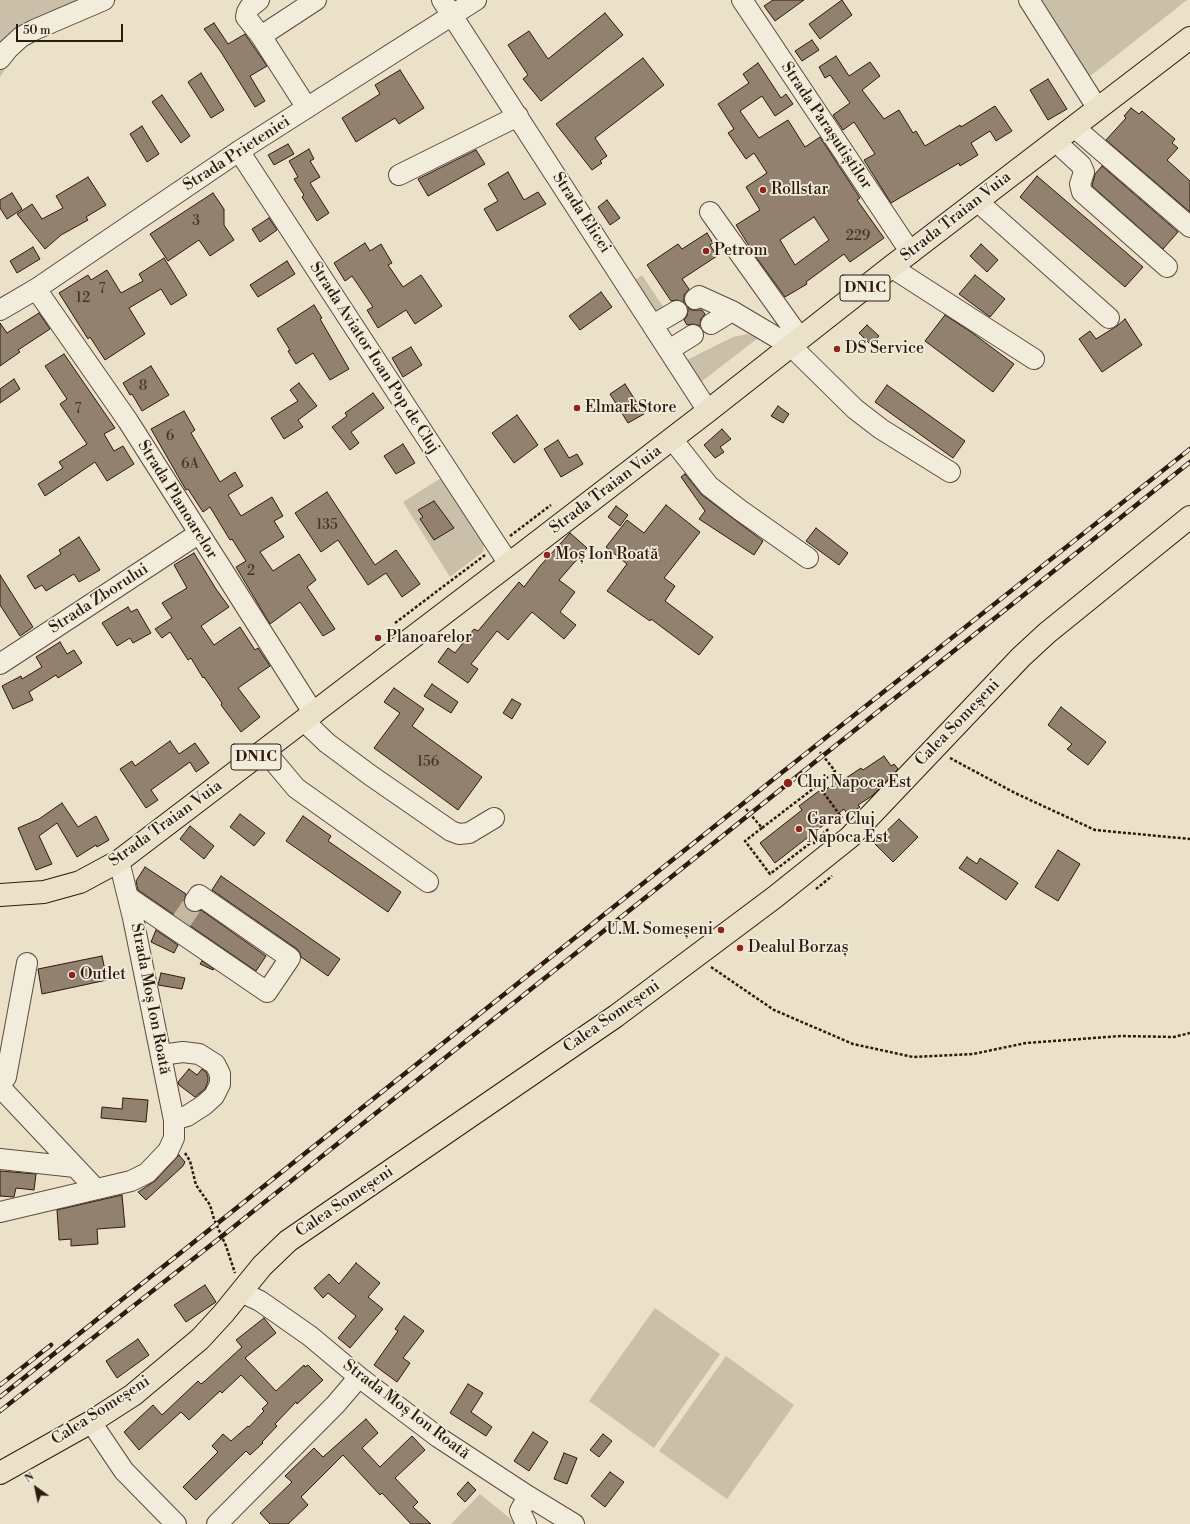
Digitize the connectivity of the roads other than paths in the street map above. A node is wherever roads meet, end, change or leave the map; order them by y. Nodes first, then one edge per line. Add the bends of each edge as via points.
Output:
1 (104, 0) edge
2 (235, 0) edge
3 (259, 0) edge
4 (316, 0) edge
5 (742, 0) edge
6 (1029, 0) edge
7 (471, 1) edge
8 (448, 8) edge
9 (246, 17) junction
10 (261, 36) junction
11 (1190, 38) edge
12 (0, 60) edge
13 (307, 108) junction
14 (1098, 109) junction
15 (518, 116) junction
16 (1074, 127) junction
17 (1055, 141) junction
18 (239, 152) junction
19 (399, 175) dead end
20 (977, 201) junction
21 (710, 212) dead end
22 (1190, 227) edge
23 (911, 253) junction
24 (891, 267) junction
25 (1167, 267) dead end
26 (36, 289) junction
27 (695, 299) dead end
28 (0, 310) edge
29 (677, 311) dead end
30 (732, 311) junction
31 (1109, 318) dead end
32 (711, 324) dead end
33 (653, 325) junction
34 (693, 335) dead end
35 (796, 342) junction
36 (669, 350) junction
37 (1034, 359) dead end
38 (708, 411) junction
39 (672, 439) junction
40 (950, 472) dead end
41 (1190, 516) edge
42 (198, 534) junction
43 (808, 558) dead end
44 (509, 564) junction
45 (0, 664) edge
46 (309, 718) junction
47 (265, 751) junction
48 (494, 818) dead end
49 (119, 861) junction
50 (428, 882) dead end
51 (0, 895) edge
52 (128, 897) junction
53 (195, 901) dead end
54 (27, 964) dead end
55 (161, 1055) junction
56 (0, 1087) edge
57 (174, 1129) junction
58 (0, 1159) edge
59 (75, 1167) junction
60 (96, 1189) junction
61 (0, 1212) edge
62 (241, 1292) junction
63 (359, 1377) junction
64 (91, 1422) junction
65 (0, 1473) edge
66 (528, 1496) junction
67 (176, 1524) edge
68 (217, 1524) edge
69 (526, 1524) edge
70 (574, 1524) edge

1 - 12 street via 21,37
2 - 9 street
3 - 9 street via 250,7
4 - 10 street
5 - 23 street, Strada Parașutiștilor
6 - 14 street
7 - 8 street, Strada Prieteniei
8 - 13 street, Strada Prieteniei
8 - 15 street, Strada Elicei
9 - 10 street
10 - 13 street
11 - 14 main road, Strada Traian Vuia / DN1C
13 - 18 street, Strada Prieteniei
14 - 16 main road, Strada Traian Vuia / DN1C
15 - 19 street
15 - 33 street, Strada Elicei
16 - 17 main road, Strada Traian Vuia / DN1C
16 - 22 street
17 - 20 main road, Strada Traian Vuia / DN1C
17 - 25 street via 1081,165 1084,172 1080,184 1082,192
18 - 26 street, Strada Prieteniei
18 - 44 street, Strada Aviator Ioan Pop de Cluj
20 - 23 main road, Strada Traian Vuia / DN1C
20 - 31 street
21 - 35 street
23 - 24 main road, Strada Traian Vuia / DN1C
24 - 35 main road, Strada Traian Vuia / DN1C
24 - 37 street
26 - 28 street, Strada Prieteniei
26 - 42 street, Strada Planoarelor via 128,421
27 - 30 street via 699,296
29 - 33 street
30 - 32 street
30 - 35 street
33 - 36 street, Strada Elicei
34 - 36 street
35 - 38 main road, Strada Traian Vuia / DN1C
35 - 40 street via 855,409 881,429
36 - 38 street, Strada Elicei
38 - 39 main road, Strada Traian Vuia / DN1C
39 - 43 street via 709,486
39 - 44 main road, Strada Traian Vuia / DN1C
41 - 62 main road, Calea Someșeni via 1021,657 850,837 819,848 775,897 616,1016 288,1241 262,1266
42 - 45 street, Strada Zborului
42 - 46 street, Strada Planoarelor
44 - 46 main road, Strada Traian Vuia / DN1C
46 - 47 main road, Strada Traian Vuia / DN1C
46 - 48 street, Strada Planoarelor via 326,743 451,831 459,834 469,833
47 - 49 main road, Strada Traian Vuia / DN1C
47 - 50 street via 296,788
49 - 51 main road, Strada Traian Vuia / DN1C via 80,882 44,892
49 - 52 street, Strada Moș Ion Roată
52 - 53 street via 178,926 267,992 290,958 199,895
52 - 55 street, Strada Moș Ion Roată
54 - 56 street via 6,1077
55 - 57 street, Strada Moș Ion Roată
55 - 57 street via 183,1052 199,1054 215,1064 220,1074 220,1084 214,1096
56 - 59 street
57 - 60 street via 168,1151 147,1173 131,1181
58 - 59 street
59 - 60 street
60 - 61 street
62 - 63 street, Strada Moș Ion Roată via 260,1301 310,1336
62 - 64 main road, Calea Someșeni via 200,1340 133,1395
63 - 66 street, Strada Moș Ion Roată via 438,1438
63 - 68 street via 336,1404
64 - 65 main road, Calea Someșeni
64 - 67 street via 124,1471
66 - 69 street via 520,1511
66 - 70 street, Strada Moș Ion Roată

